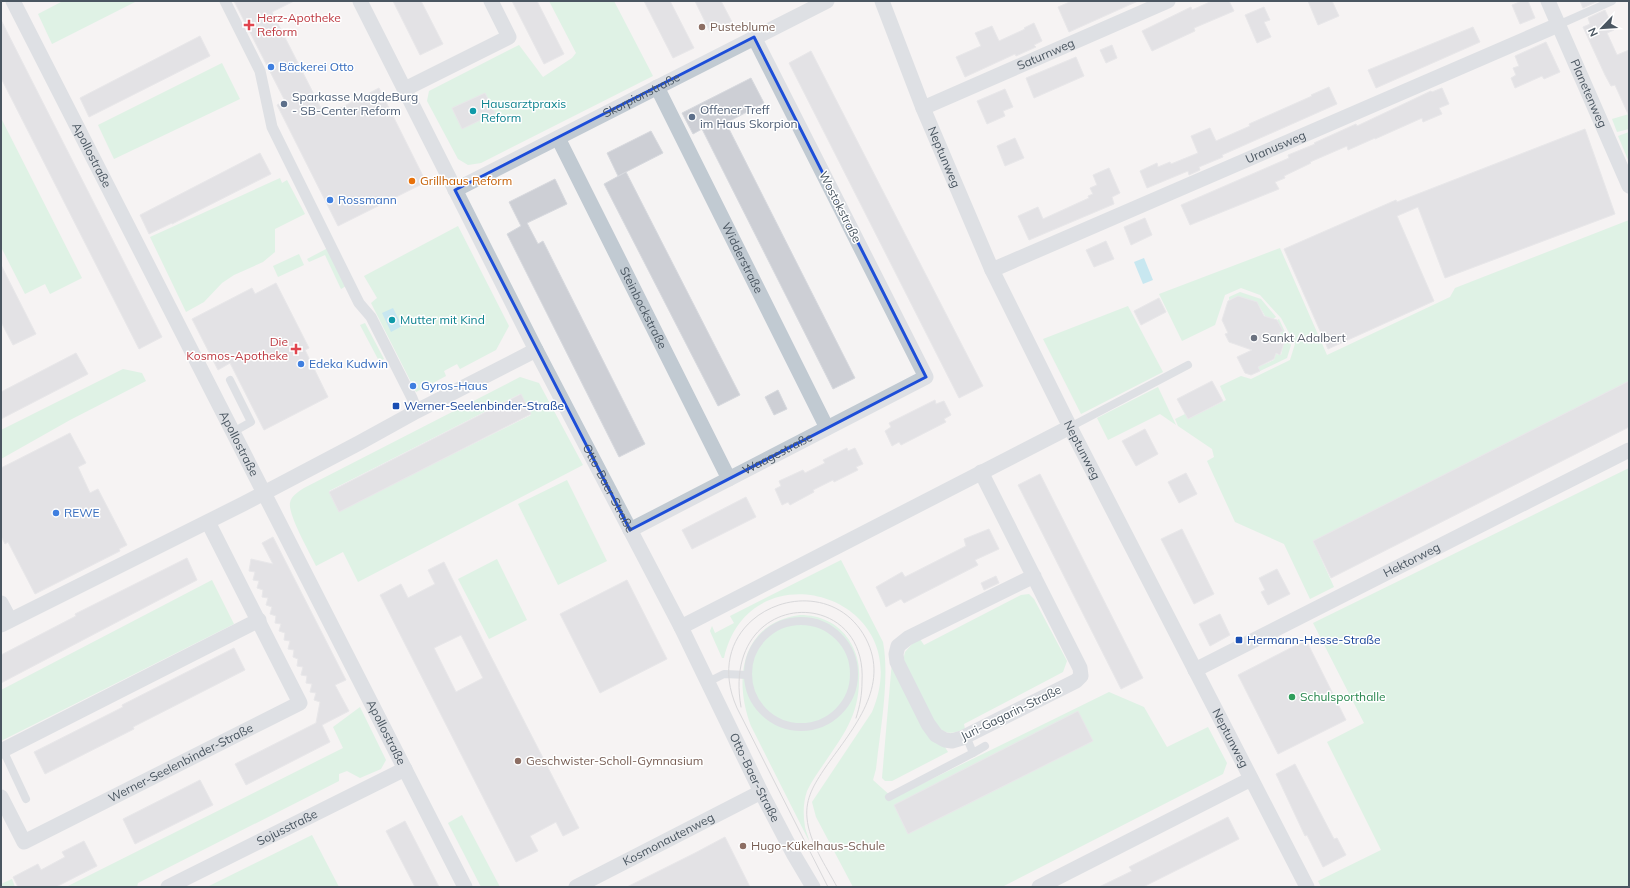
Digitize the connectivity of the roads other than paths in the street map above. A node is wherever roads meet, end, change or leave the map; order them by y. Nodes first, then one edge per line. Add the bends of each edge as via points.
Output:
1 (13, 1) edge
2 (225, 1) edge
3 (360, 1) edge
4 (491, 1) edge
5 (827, 1) edge
6 (882, 1) edge
7 (1168, 1) edge
8 (1548, 1) edge
9 (1612, 1) edge
10 (1558, 25) junction
11 (754, 37) junction
12 (657, 87) junction
13 (404, 89) junction
14 (923, 108) junction
15 (558, 138) junction
16 (1629, 186) edge
17 (455, 190) junction
18 (992, 270) junction
19 (536, 350) junction
20 (1188, 365) dead end
21 (926, 377) joint
22 (230, 380) dead end
23 (417, 411) junction
24 (1070, 427) junction
25 (827, 428) junction
26 (233, 432) junction
27 (1629, 450) edge
28 (981, 472) junction
29 (729, 478) junction
30 (264, 493) junction
31 (208, 522) junction
32 (630, 530) junction
33 (1034, 576) junction
34 (1, 603) edge
35 (259, 620) junction
36 (6, 623) edge
37 (681, 627) junction
38 (1195, 670) junction
39 (748, 675) junction
40 (708, 682) junction
41 (966, 736) junction
42 (984, 746) dead end
43 (2, 751) edge
44 (973, 753) junction
45 (405, 769) junction
46 (1251, 779) junction
47 (761, 792) junction
48 (889, 796) dead end
49 (1, 797) edge
50 (26, 799) dead end
51 (168, 887) edge
52 (465, 887) edge
53 (576, 887) edge
54 (813, 887) edge
55 (1039, 887) edge
56 (1307, 887) edge

1 - 26 street, Apollostraße
2 - 23 street via 260,71 272,127
3 - 13 street, Otto-Baer-Straße
4 - 13 street via 509,37
5 - 11 street, Skorpionstraße
6 - 14 street, Neptunweg
7 - 14 street, Saturnweg
8 - 10 street, Planetenweg
9 - 10 lane
10 - 16 street, Planetenweg
10 - 18 street, Uranusweg
11 - 12 street, Skorpionstraße
11 - 21 street, Wostokstraße
12 - 15 street, Skorpionstraße
12 - 25 street, Widderstraße
13 - 17 street, Otto-Baer-Straße
14 - 18 street, Neptunweg
15 - 17 street, Skorpionstraße
15 - 29 street, Steinbockstraße
17 - 19 street, Otto-Baer-Straße
18 - 24 street, Neptunweg
19 - 23 street
19 - 32 street, Otto-Baer-Straße
20 - 24 lane
21 - 25 street, Waagestraße
22 - 26 lane via 251,422
23 - 30 street
24 - 28 street
24 - 38 street, Neptunweg
25 - 29 street, Waagestraße
26 - 30 street, Apollostraße
27 - 38 street, Hektorweg
28 - 33 street, Juri-Gagarin-Straße
28 - 37 street
29 - 32 street, Waagestraße
30 - 31 street
30 - 45 street, Apollostraße
31 - 35 street, Werner-Seelenbinder-Straße
31 - 36 street
32 - 37 street, Otto-Baer-Straße
33 - 41 street, Juri-Gagarin-Straße via 1080,668 1081,676 1076,681
33 - 41 street, Juri-Gagarin-Straße via 908,638 898,648 896,657 899,667 933,732 948,740
34 - 36 street
35 - 43 street
35 - 49 street, Werner-Seelenbinder-Straße via 300,703 24,842
37 - 40 street, Otto-Baer-Straße
38 - 46 street, Neptunweg
39 - 39 lane via 754,698 767,715 786,725 806,726 822,723 841,710 852,691 854,672 849,652 838,636 820,624 800,621 780,625 764,636 752,653
39 - 40 lane via 724,674
40 - 47 street, Otto-Baer-Straße
41 - 44 lane
42 - 44 lane
43 - 50 lane
44 - 48 lane
45 - 51 street, Sojusstraße
45 - 52 street, Apollostraße
46 - 55 street
46 - 56 street, Neptunweg
47 - 53 street, Kosmonautenweg
47 - 54 street, Otto-Baer-Straße

